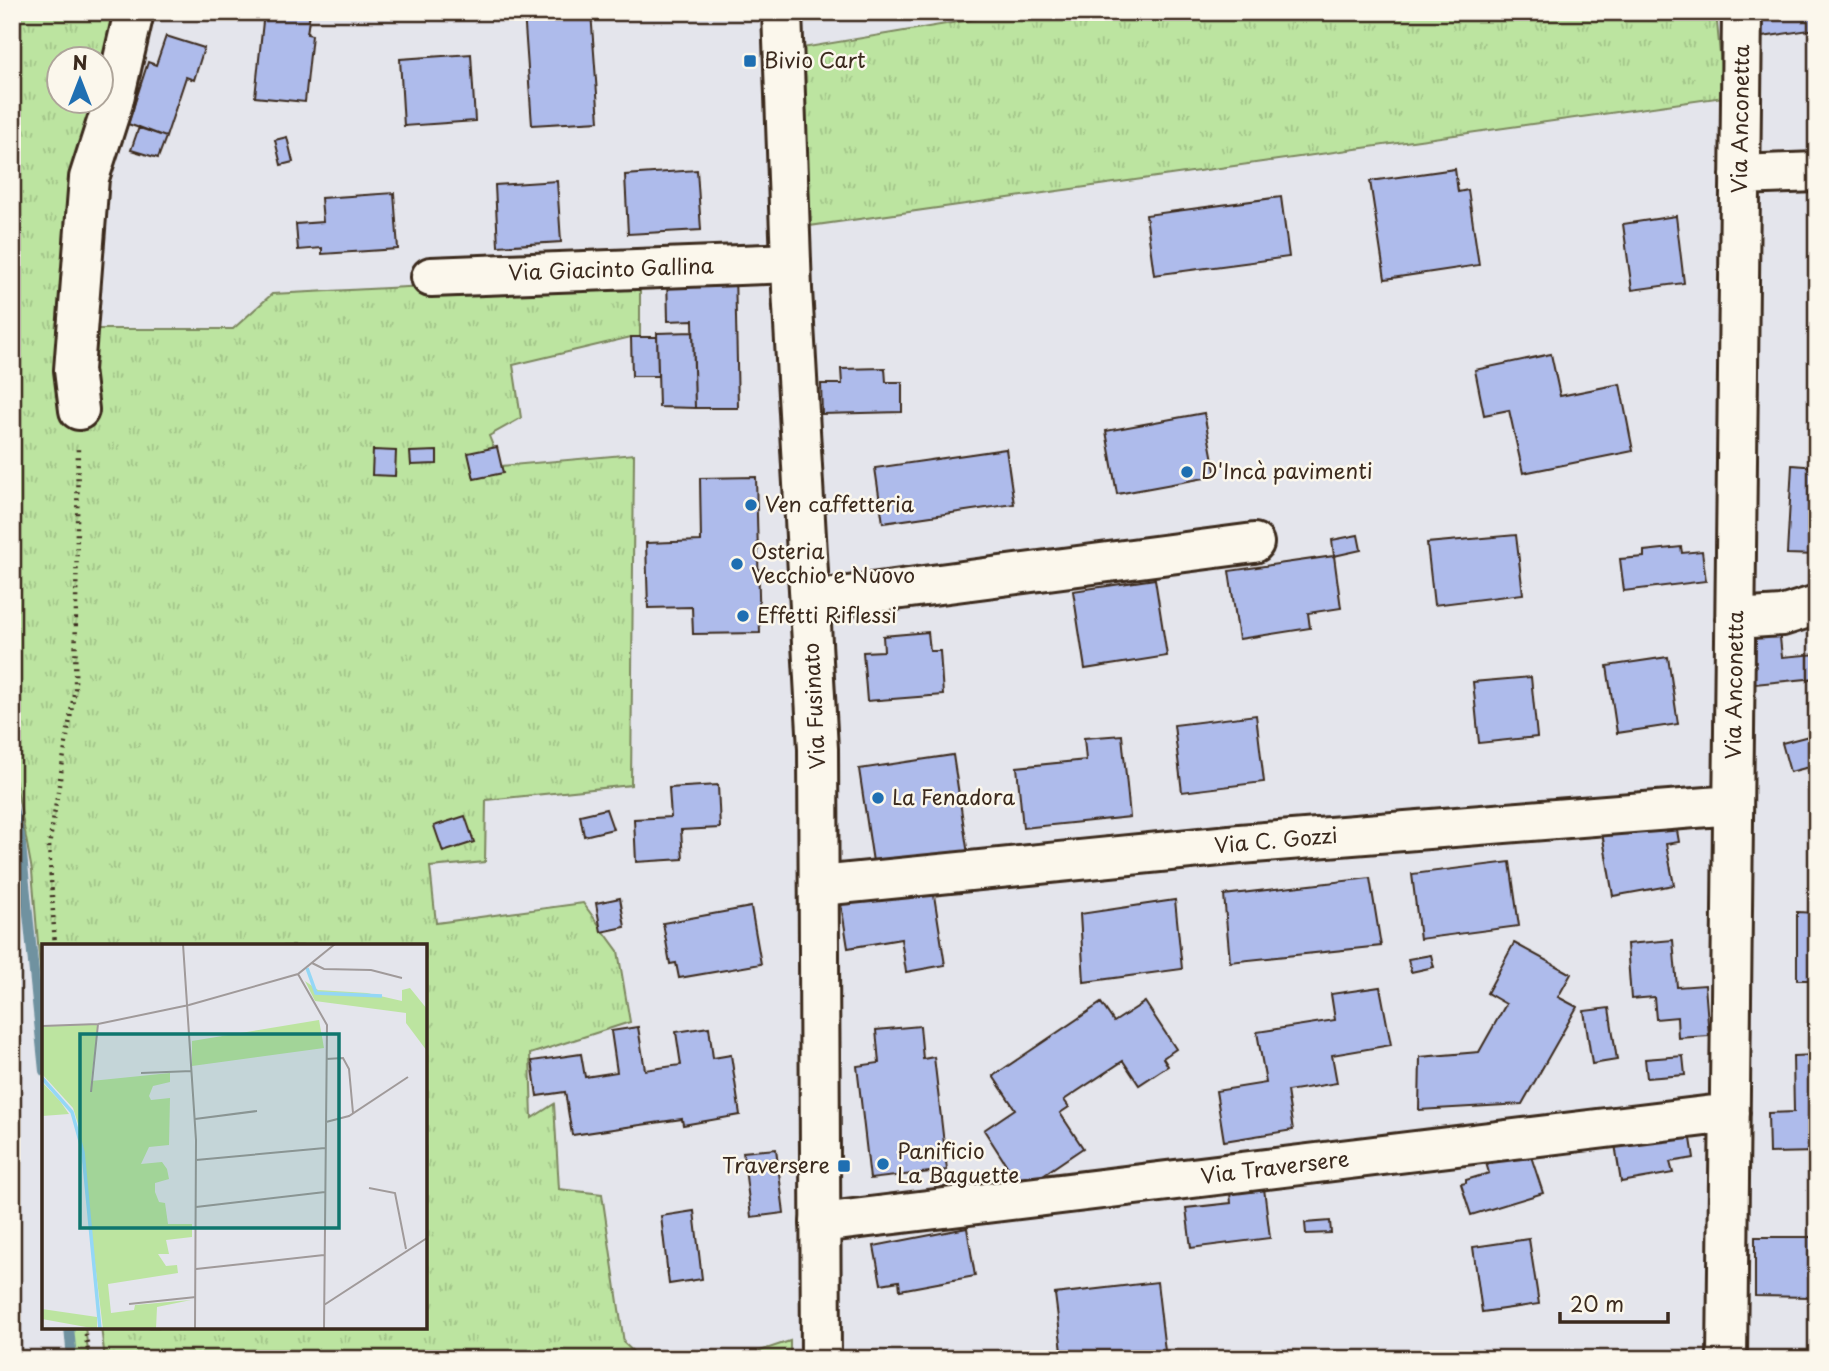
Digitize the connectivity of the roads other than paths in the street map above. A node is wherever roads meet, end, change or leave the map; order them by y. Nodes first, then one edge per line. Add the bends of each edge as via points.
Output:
1 (134, 12) edge
2 (782, 12) edge
3 (1742, 12) edge
4 (1817, 172) edge
5 (1740, 175) junction
6 (791, 263) junction
7 (431, 277) dead end
8 (79, 410) road end
9 (1254, 542) dead end
10 (810, 601) junction
11 (1817, 605) edge
12 (1735, 619) junction
13 (1733, 805) junction
14 (820, 886) junction
15 (1730, 1113) junction
16 (820, 1223) junction
17 (821, 1359) edge
18 (1727, 1359) edge

1 - 8 street via 113,103 89,178 74,370
2 - 6 street, Via Fusinato
3 - 5 street, Via Anconetta
4 - 5 street
5 - 12 street, Via Anconetta
6 - 7 street, Via Giacinto Gallina
6 - 10 street, Via Fusinato
9 - 10 street
10 - 14 street, Via Fusinato
11 - 12 street via 1782,616
12 - 13 street, Via Anconetta
13 - 14 street, Via C. Gozzi via 1240,844
13 - 15 street, Via Anconetta
14 - 16 street, Via Fusinato
15 - 16 street, Via Traversere
15 - 18 street, Via Anconetta
16 - 17 street, Via Fusinato

